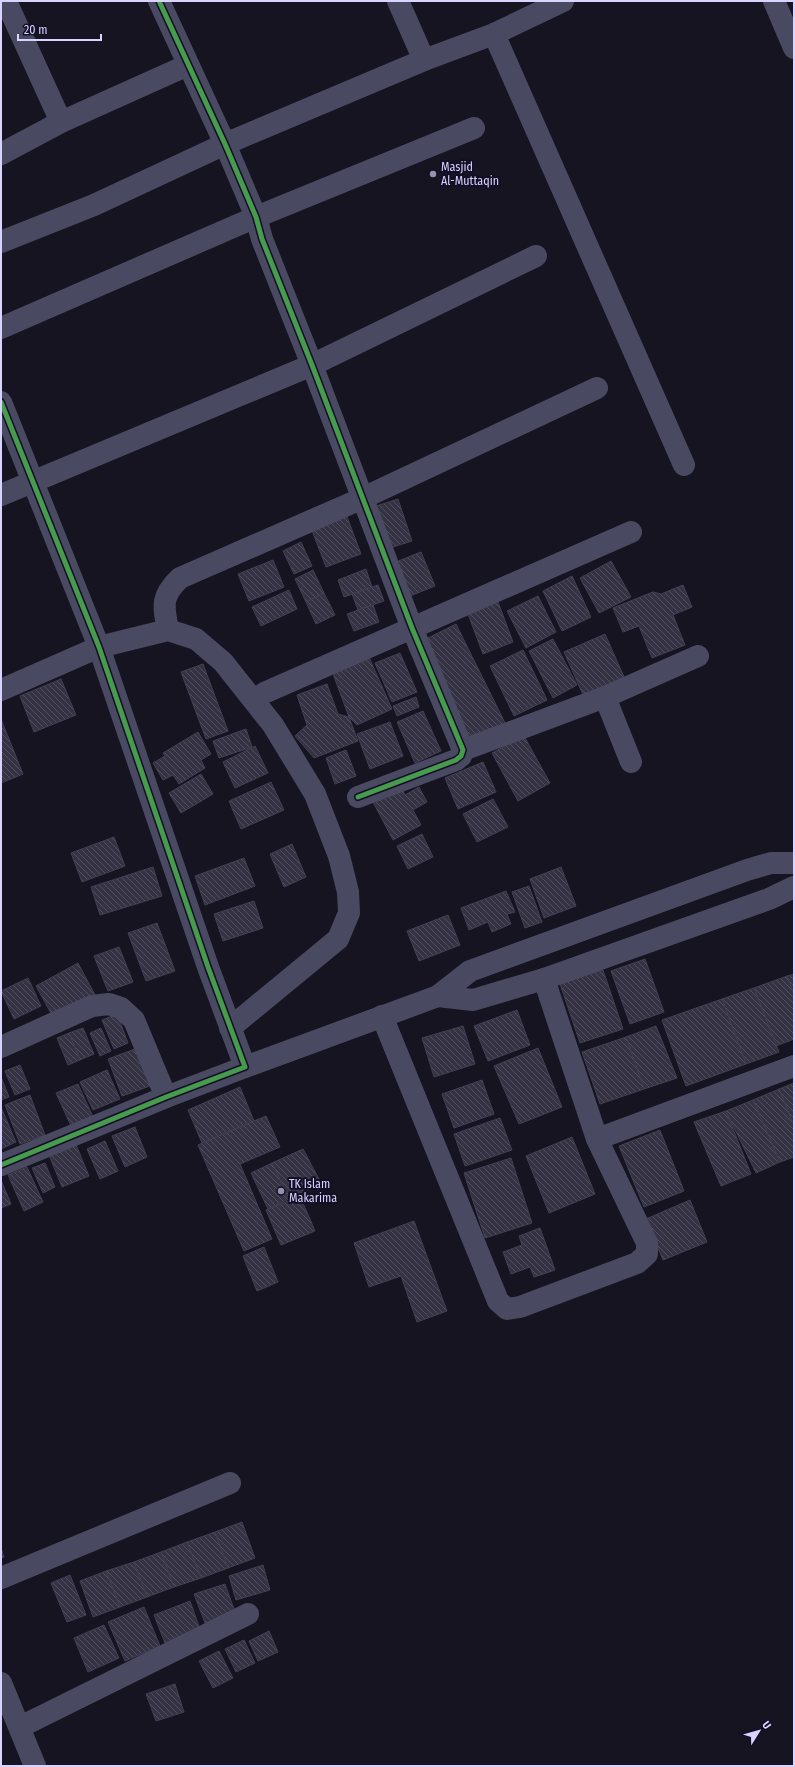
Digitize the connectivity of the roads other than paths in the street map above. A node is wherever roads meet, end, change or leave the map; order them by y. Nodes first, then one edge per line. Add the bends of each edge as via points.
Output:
1 (6, 1) edge
2 (159, 1) edge
3 (398, 1) edge
4 (564, 1) edge
5 (774, 1) edge
6 (494, 34) junction
7 (794, 48) edge
8 (424, 60) junction
9 (188, 66) junction
10 (61, 122) junction
11 (474, 128) dead end
12 (225, 144) junction
13 (1, 154) edge
14 (256, 217) junction
15 (1, 242) edge
16 (536, 256) dead end
17 (1, 328) edge
18 (312, 365) junction
19 (597, 388) dead end
20 (1, 402) edge
21 (684, 465) dead end
22 (34, 481) junction
23 (1, 495) edge
24 (363, 498) junction
25 (631, 532) dead end
26 (412, 628) junction
27 (168, 630) junction
28 (99, 647) junction
29 (698, 656) dead end
30 (1, 690) edge
31 (264, 693) dead end
32 (605, 697) junction
33 (463, 750) junction
34 (631, 762) dead end
35 (358, 797) dead end
36 (794, 863) edge
37 (794, 887) edge
38 (621, 916) junction
39 (631, 946) junction
40 (544, 979) junction
41 (438, 996) junction
42 (382, 1016) junction
43 (230, 1028) junction
44 (1, 1047) edge
45 (794, 1066) edge
46 (245, 1067) junction
47 (166, 1096) junction
48 (597, 1139) junction
49 (1, 1165) edge
50 (230, 1483) dead end
51 (1, 1578) edge
52 (248, 1614) dead end
53 (1, 1683) edge
54 (20, 1728) junction
55 (35, 1766) edge

1 - 10 street
2 - 9 street
3 - 8 street
4 - 6 street
5 - 7 street
6 - 8 street
6 - 21 street
8 - 12 street
9 - 10 street
9 - 12 street
10 - 13 street
11 - 14 street
12 - 14 street
12 - 15 street via 94,205
14 - 17 street
14 - 18 street via 262,239
16 - 18 street
18 - 22 street
18 - 24 street
19 - 24 street
20 - 22 street
22 - 23 street
22 - 28 street
24 - 26 street
24 - 27 street via 180,578 166,593 164,607
25 - 26 street
26 - 31 street
26 - 33 street
27 - 28 street
27 - 43 street via 196,639 223,662 273,725 315,794 339,856 348,892 349,913 338,939
28 - 30 street
28 - 43 street
29 - 32 street
32 - 33 street
32 - 34 street
33 - 35 street via 456,760
36 - 38 street via 771,863 747,870
37 - 39 street via 769,899
38 - 39 street
38 - 41 street via 470,971
39 - 40 street
40 - 41 street via 473,1000
40 - 48 street
41 - 42 street
42 - 46 street
42 - 48 street via 498,1301 507,1309 520,1307 637,1263 646,1254 647,1243
43 - 46 street
44 - 47 street via 92,1006 109,1004 121,1008 134,1020
45 - 48 street
46 - 47 street
47 - 49 street
50 - 51 street
52 - 54 street
53 - 54 street
54 - 55 street

